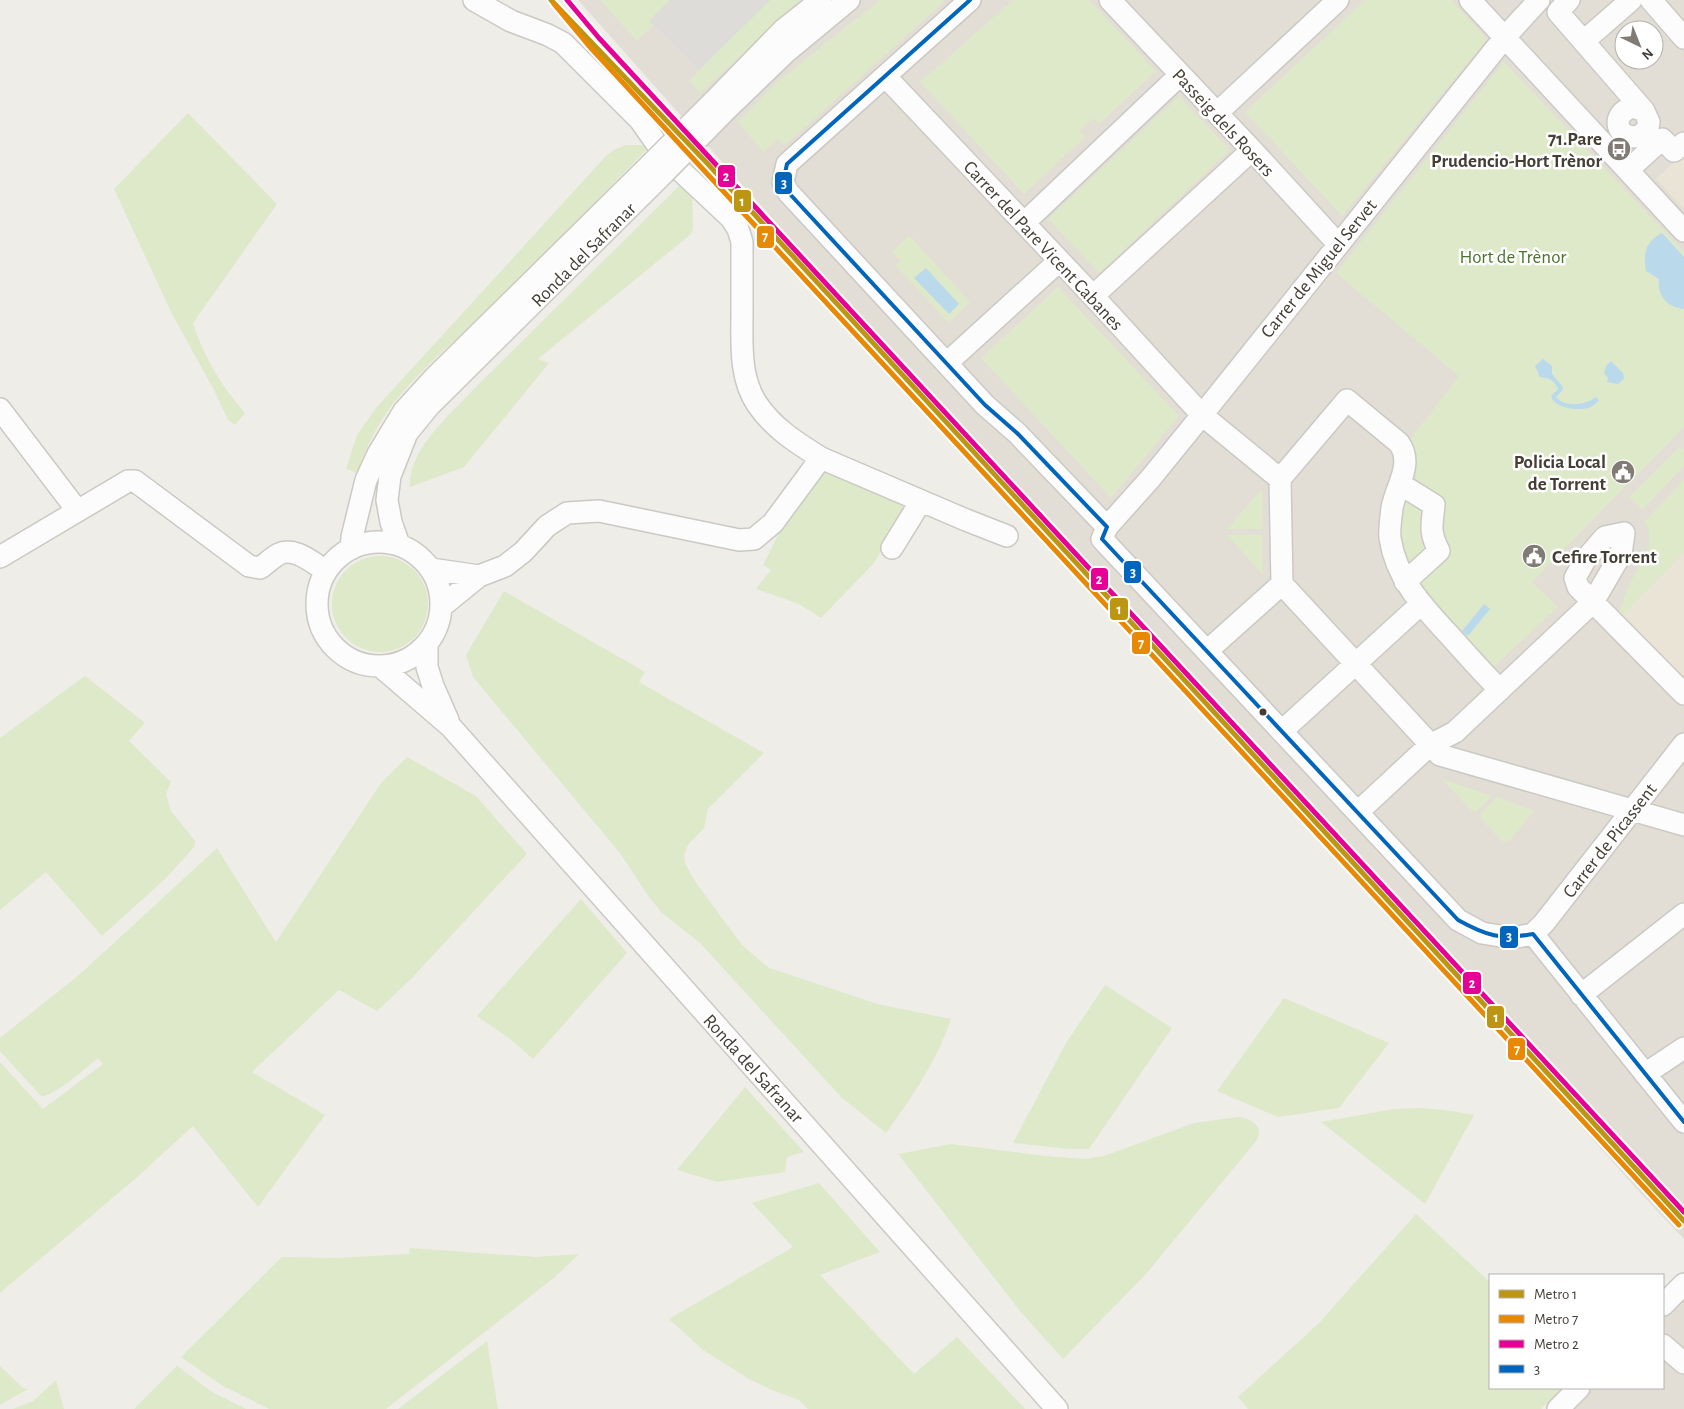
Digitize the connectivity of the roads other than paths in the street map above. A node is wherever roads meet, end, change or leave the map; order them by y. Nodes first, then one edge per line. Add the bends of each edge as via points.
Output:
1 (474, 0) edge
2 (821, 0) edge
3 (849, 0) edge
4 (970, 0) edge
5 (1110, 0) edge
6 (1338, 0) edge
7 (1470, 0) edge
8 (1539, 0) edge
9 (1568, 0) edge
10 (1630, 0) edge
11 (1662, 4) edge
12 (1505, 37) junction
13 (1684, 38) edge
14 (1584, 41) junction
15 (1180, 75) junction
16 (886, 77) junction
17 (720, 105) junction
18 (1216, 113) junction
19 (1684, 142) edge
20 (1252, 150) junction
21 (1645, 155) junction
22 (658, 169) junction
23 (1628, 170) junction
24 (1024, 223) junction
25 (1684, 231) edge
26 (1338, 244) junction
27 (1059, 261) junction
28 (1093, 296) junction
29 (948, 362) junction
30 (0, 409) edge
31 (1202, 415) junction
32 (821, 458) junction
33 (1280, 479) junction
34 (1400, 484) junction
35 (921, 501) junction
36 (76, 510) junction
37 (1104, 533) junction
38 (1008, 536) dead end
39 (399, 545) junction
40 (351, 548) junction
41 (892, 548) dead end
42 (0, 556) edge
43 (431, 569) junction
44 (326, 571) junction
45 (479, 576) junction
46 (1405, 582) junction
47 (1282, 584) junction
48 (1421, 604) junction
49 (441, 607) junction
50 (427, 644) junction
51 (1207, 651) junction
52 (1356, 664) junction
53 (380, 666) junction
54 (1500, 690) junction
55 (1684, 694) edge
56 (451, 727) junction
57 (1282, 731) junction
58 (1684, 744) edge
59 (1430, 745) junction
60 (1634, 810) junction
61 (1358, 812) junction
62 (1684, 825) edge
63 (1684, 914) edge
64 (1532, 934) junction
65 (1582, 995) junction
66 (1684, 1048) edge
67 (1645, 1074) junction
68 (1684, 1122) edge
69 (1684, 1284) edge
70 (1664, 1303) edge
71 (1664, 1346) edge
72 (1684, 1363) edge
73 (1578, 1389) edge
74 (1057, 1409) edge
75 (1558, 1409) edge

1 - 32 street via 510,21 563,43 640,120 666,157 731,218 742,242 742,348 748,385 756,403 773,424
2 - 17 street, Ronda del Safranar via 783,30
3 - 17 street, Ronda del Safranar
4 - 16 street
5 - 15 street, Passeig dels Rosers
6 - 18 street
7 - 12 street
8 - 12 street, Carrer de Miguel Servet
9 - 14 street via 1558,12
10 - 14 street
11 - 13 street
12 - 23 street
12 - 26 street, Carrer de Miguel Servet
14 - 21 street via 1644,111 1633,107 1623,111 1619,116 1619,128
15 - 18 street, Passeig dels Rosers
15 - 24 street
16 - 24 street, Carrer del Pare Vicent Cabanes
16 - 29 street via 787,164 784,182 788,192
17 - 22 street, Ronda del Safranar, bridge
18 - 20 street, Passeig dels Rosers
19 - 21 street via 1674,152 1662,139
20 - 26 street, Passeig dels Rosers
20 - 28 street
21 - 23 street
22 - 39 street, Ronda del Safranar via 429,406 407,433 390,476 387,500
22 - 40 street, Ronda del Safranar via 434,378 404,410 366,480
23 - 25 street
24 - 27 street, Carrer del Pare Vicent Cabanes
26 - 31 street, Carrer de Miguel Servet
27 - 28 street, Carrer del Pare Vicent Cabanes
27 - 29 street
28 - 31 street, Carrer del Pare Vicent Cabanes
29 - 37 street via 985,405 1017,433
30 - 36 street
31 - 33 street, Carrer del Pare Vicent Cabanes
31 - 37 street, Carrer de Miguel Servet
32 - 35 street
32 - 45 street via 773,523 754,539 739,540 599,511 567,513 547,526 505,566
33 - 34 street via 1347,400 1404,450 1405,467
33 - 47 street
34 - 46 street via 1392,507 1390,537
34 - 46 street via 1434,505 1431,528 1439,551
35 - 38 street
35 - 41 street
36 - 42 street
36 - 44 street via 128,481 135,481 249,566 260,568 280,554 289,552
37 - 51 street
39 - 40 street via 383,542
39 - 43 street via 422,559
40 - 44 street
43 - 45 street
43 - 49 street
44 - 53 street via 317,601 323,631 346,657
45 - 49 street
46 - 48 street
47 - 51 street
47 - 52 street
48 - 52 street
48 - 54 street
49 - 50 street via 437,626
50 - 53 street via 413,656
50 - 56 street, Ronda del Safranar via 427,667
51 - 57 street
52 - 57 street
52 - 59 street
53 - 56 street, Ronda del Safranar
54 - 55 street via 1592,602
54 - 59 street via 1455,732
56 - 74 street, Ronda del Safranar
57 - 61 street
58 - 60 street, Carrer de Picassent
59 - 60 street via 1440,755
59 - 61 street
60 - 62 street
60 - 64 street, Carrer de Picassent
61 - 64 street via 1458,920 1482,933 1512,938
63 - 65 street
64 - 65 street
65 - 67 street
66 - 67 street
67 - 68 street
69 - 70 street
71 - 72 street
73 - 75 street

